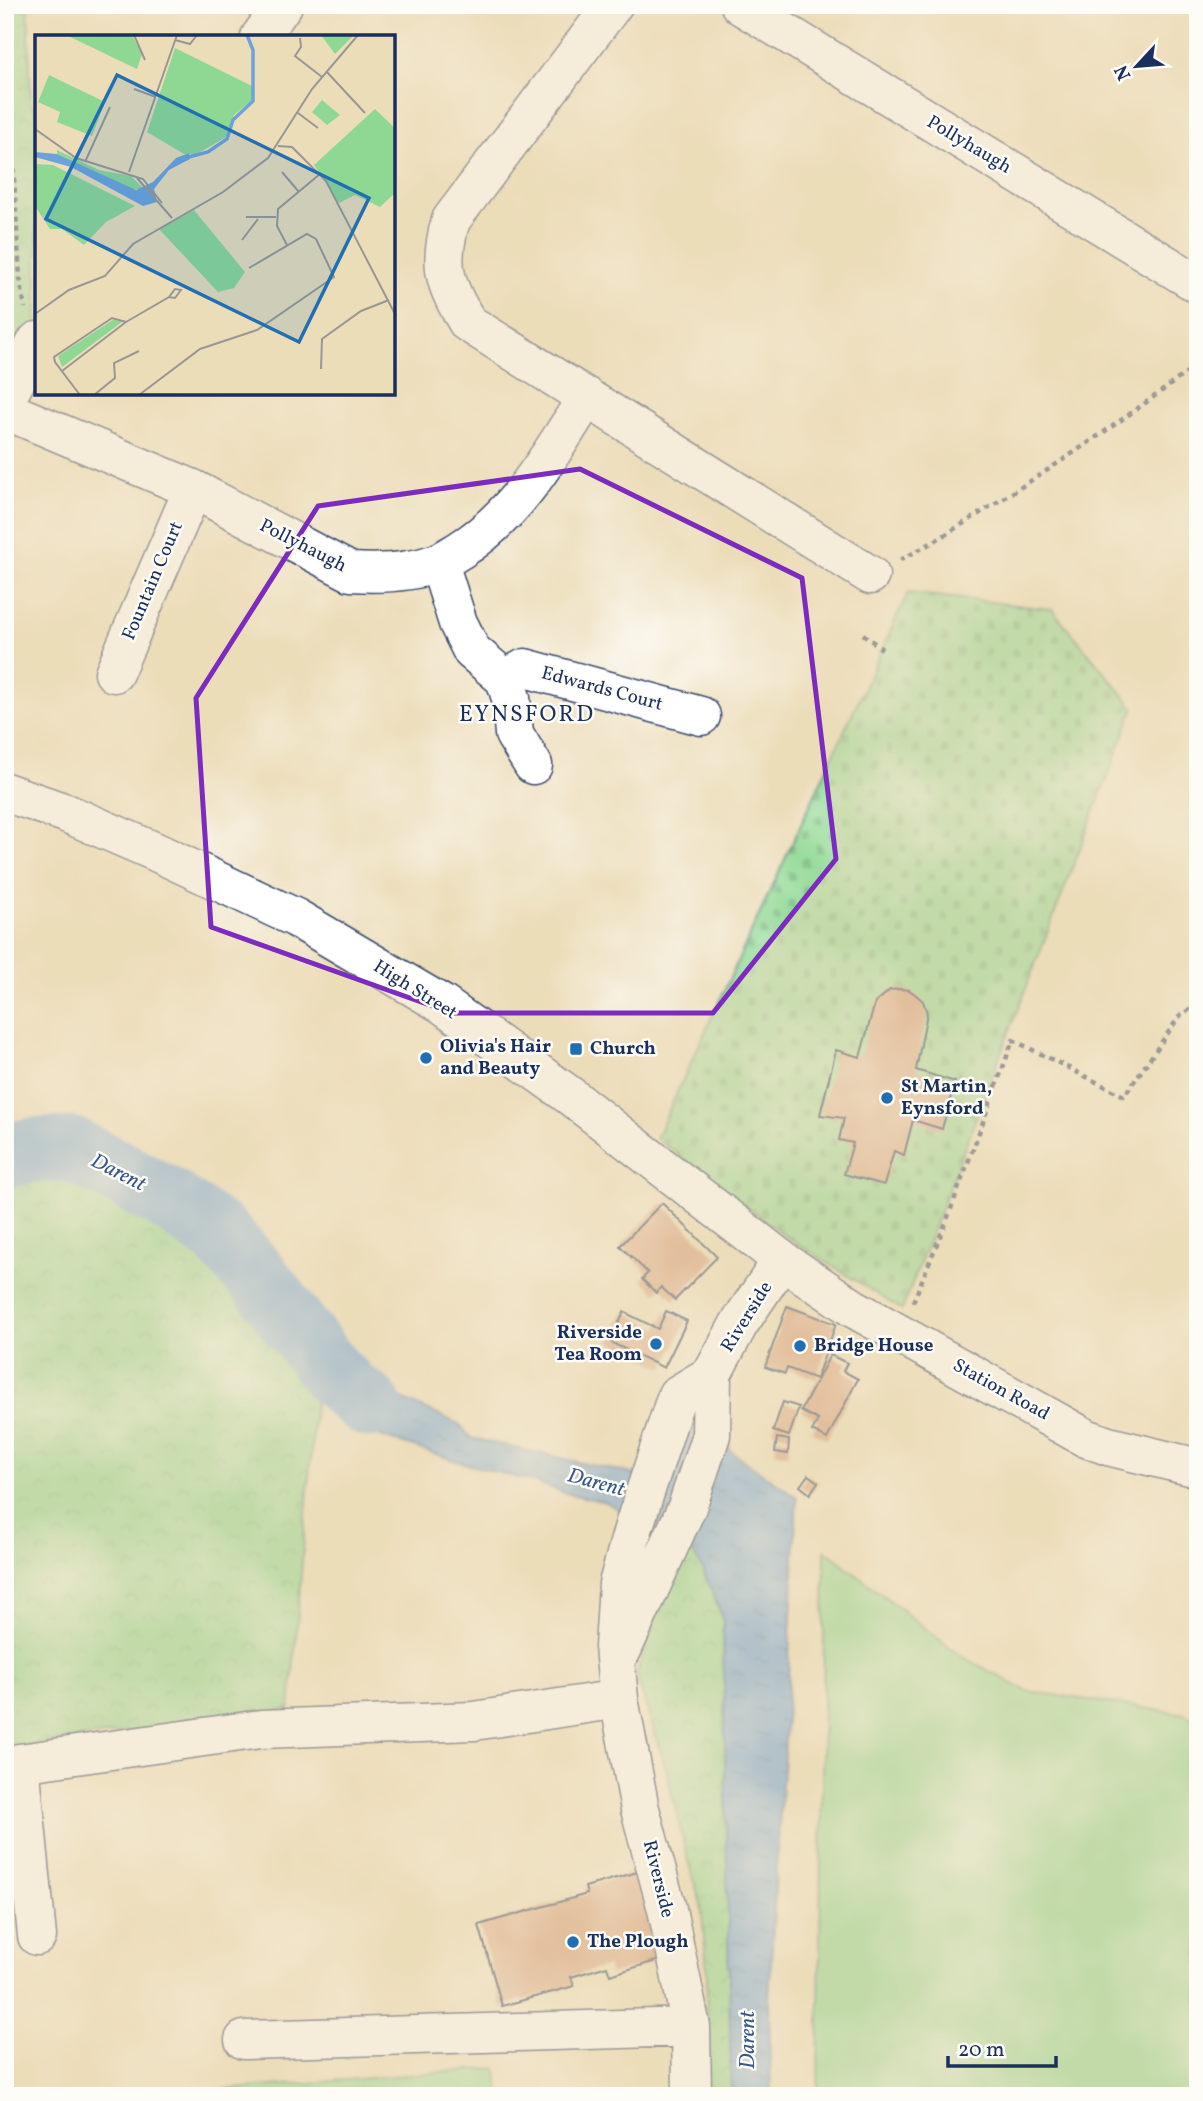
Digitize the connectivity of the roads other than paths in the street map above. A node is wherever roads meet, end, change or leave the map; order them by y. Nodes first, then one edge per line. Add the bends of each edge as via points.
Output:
1 (283, 5) edge
2 (613, 5) edge
3 (740, 5) edge
4 (261, 35) edge
5 (1198, 284) edge
6 (35, 344) edge
7 (587, 397) junction
8 (5, 401) edge
9 (5, 411) edge
10 (193, 489) junction
11 (439, 563) junction
12 (870, 575) road end
13 (114, 673) dead end
14 (505, 679) junction
15 (701, 716) dead end
16 (533, 765) dead end
17 (5, 792) edge
18 (782, 1259) junction
19 (712, 1374) junction
20 (1198, 1468) edge
21 (617, 1681) junction
22 (13, 1764) edge
23 (37, 1936) dead end
24 (691, 2027) junction
25 (244, 2040) dead end
26 (692, 2096) edge

1 - 4 street
2 - 7 street via 452,220 444,244 444,271 453,299 468,323
3 - 5 street, Pollyhaugh
6 - 8 street
7 - 11 street, Pollyhaugh via 544,465 491,527
7 - 12 street
9 - 10 street, Pollyhaugh
10 - 11 street, Pollyhaugh via 351,572 377,574
10 - 13 street, Fountain Court
11 - 14 street via 458,624 472,651
14 - 15 street, Edwards Court via 525,668
14 - 16 street via 514,734
17 - 18 street, High Street via 145,847 296,918 442,1004
18 - 19 street, Riverside
18 - 20 street, Station Road via 853,1308 1086,1438
19 - 21 street, Riverside via 711,1435
19 - 21 street, Riverside via 677,1395 633,1529 618,1584
21 - 22 street via 474,1721 261,1728
21 - 24 street, Riverside via 640,1809 667,1909
22 - 23 street
24 - 25 street
24 - 26 street, Riverside

